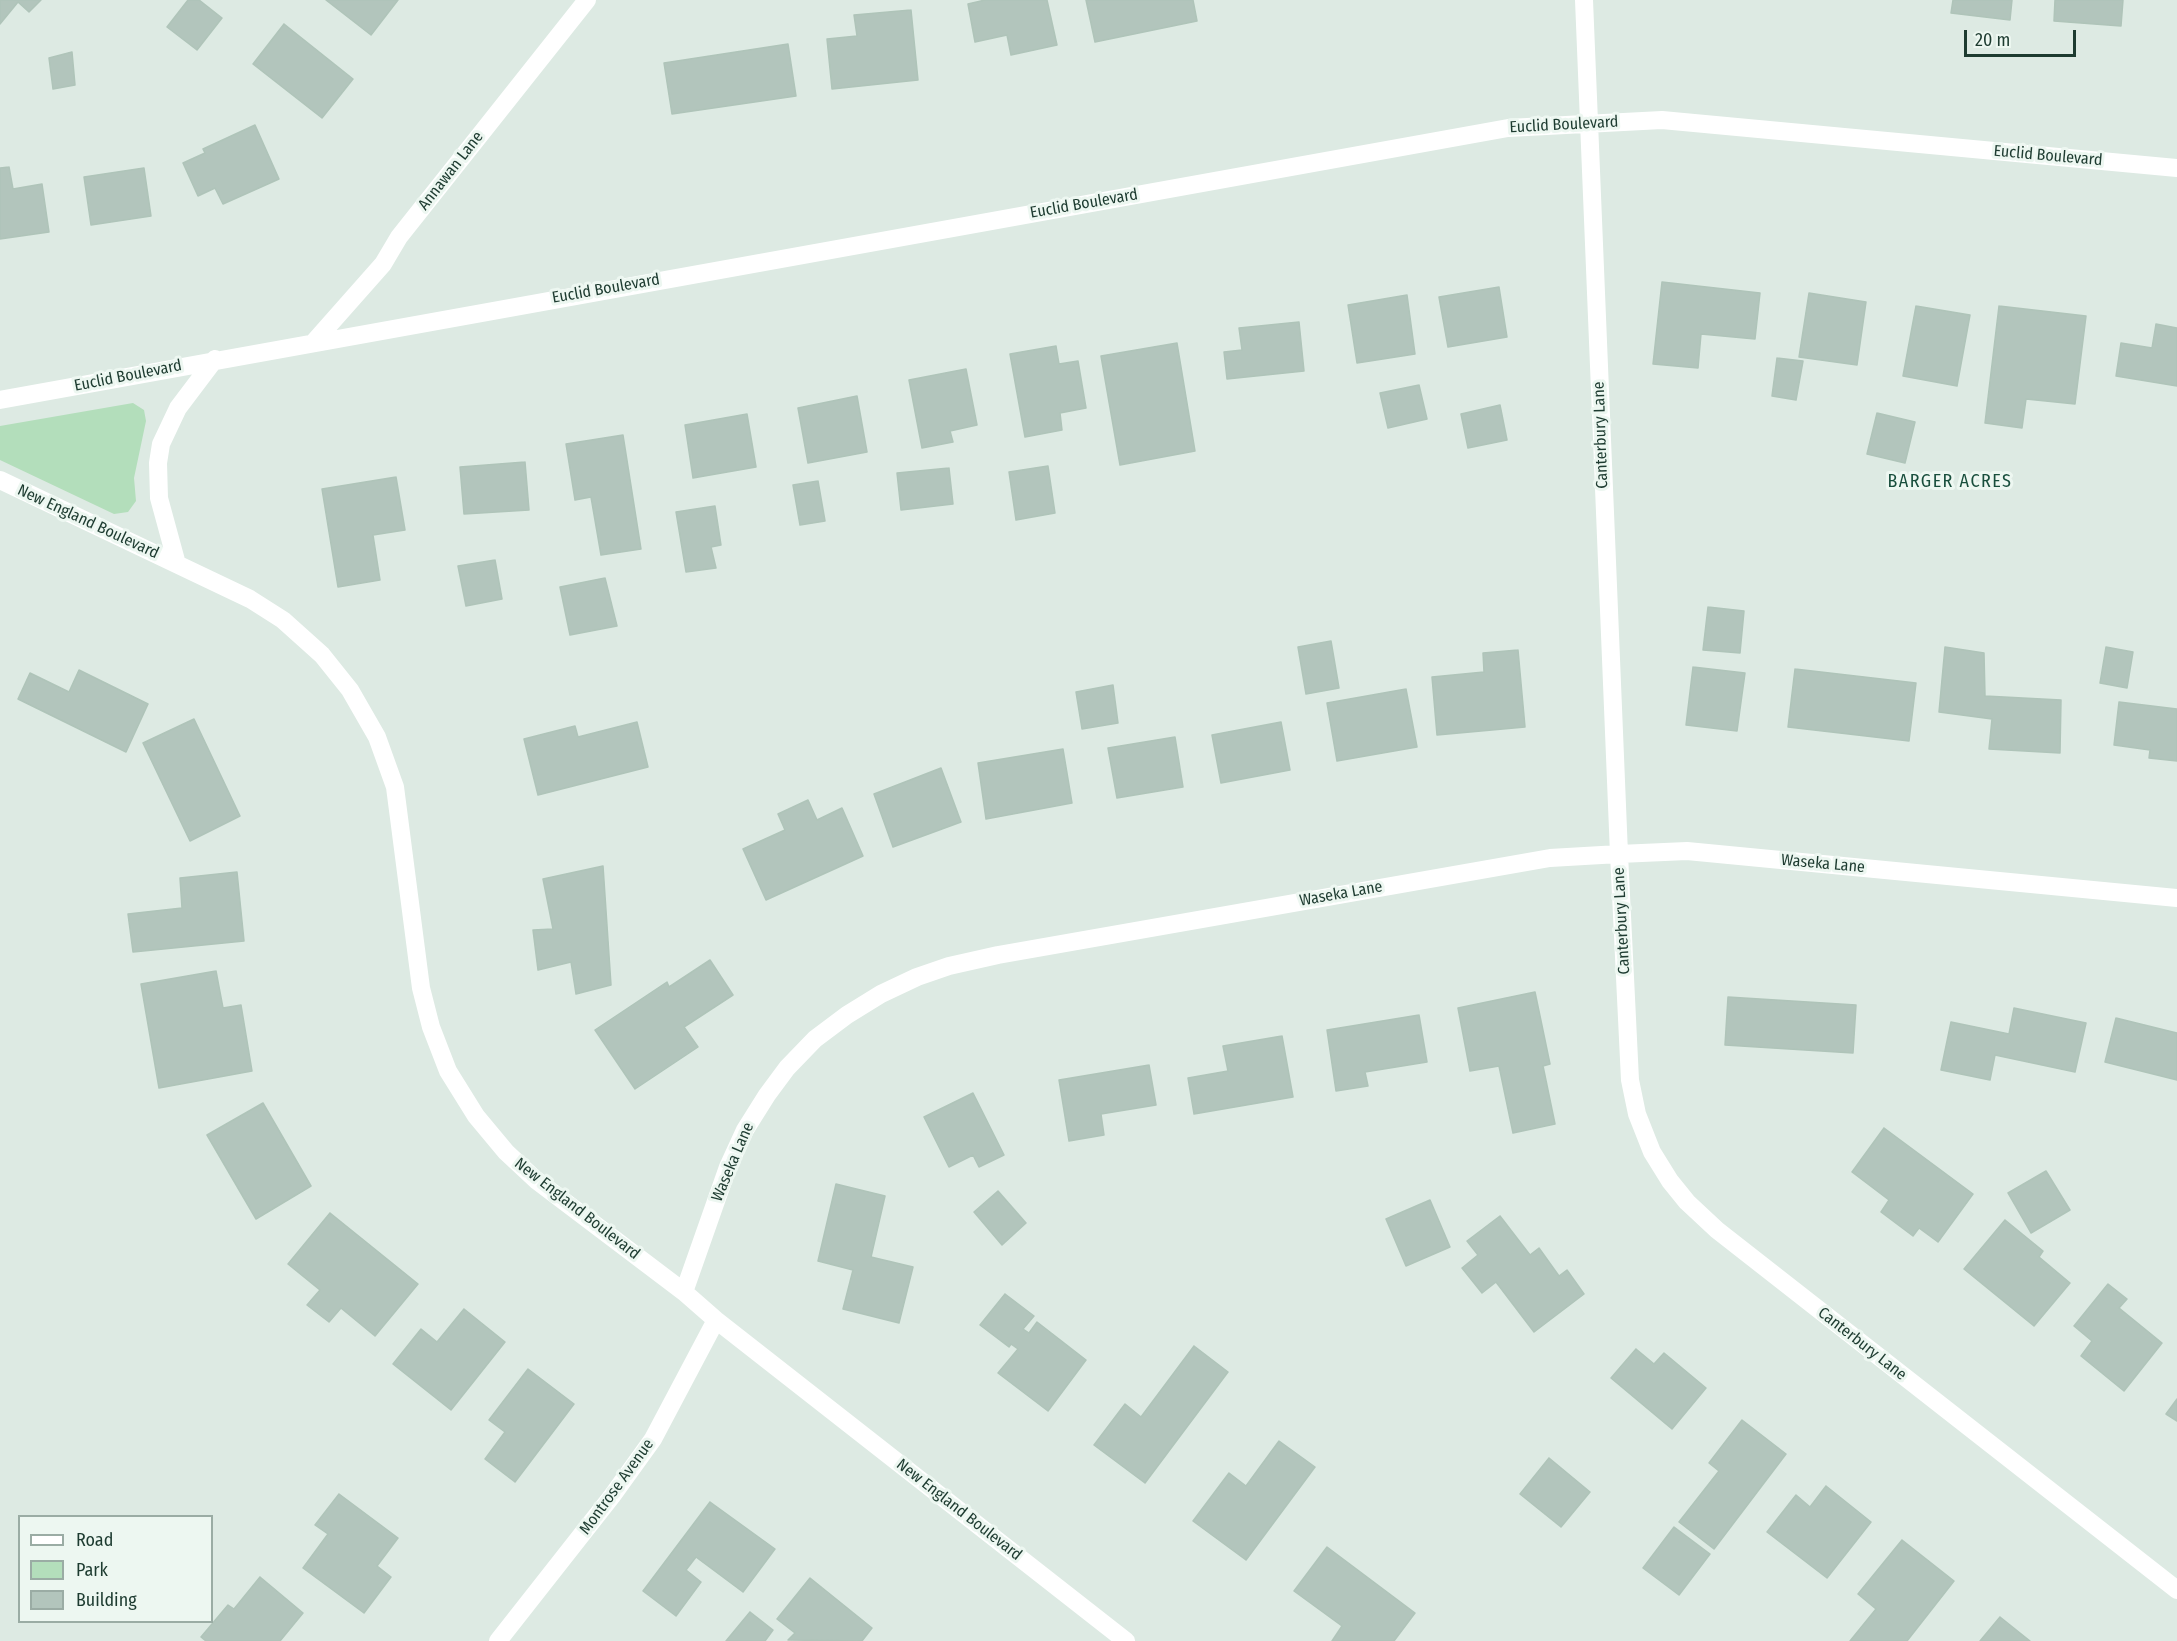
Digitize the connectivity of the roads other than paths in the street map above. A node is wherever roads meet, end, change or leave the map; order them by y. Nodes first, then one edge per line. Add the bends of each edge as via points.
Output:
1 (587, 0) edge
2 (1584, 0) edge
3 (1588, 123) junction
4 (2177, 168) edge
5 (314, 342) junction
6 (215, 359) junction
7 (0, 399) edge
8 (1, 483) edge
9 (177, 564) junction
10 (1619, 854) junction
11 (2177, 898) edge
12 (684, 1292) junction
13 (716, 1320) junction
14 (2177, 1590) edge
15 (498, 1641) edge
16 (1126, 1641) edge

1 - 5 street, Annawan Lane via 399,237 383,264
2 - 3 street, Canterbury Lane
3 - 4 street, Euclid Boulevard via 1662,120
3 - 5 street, Euclid Boulevard via 1508,128
3 - 10 street, Canterbury Lane
5 - 6 street, Euclid Boulevard
6 - 7 street, Euclid Boulevard
6 - 9 street, New England Boulevard via 178,408 161,444 159,498
8 - 9 street, New England Boulevard
9 - 12 street, New England Boulevard via 250,598 283,620 322,655 350,690 377,737 400,812 421,988 428,1017 448,1071 476,1116 536,1180
10 - 11 street, Waseka Lane via 1687,851
10 - 12 street, Waseka Lane via 1550,858 998,954 927,973 880,994 815,1040 766,1095 728,1167
10 - 14 street, Canterbury Lane via 1630,1080 1637,1114 1652,1152 1670,1181 1717,1230
12 - 13 street, New England Boulevard
13 - 15 street, Montrose Avenue via 652,1439
13 - 16 street, New England Boulevard

